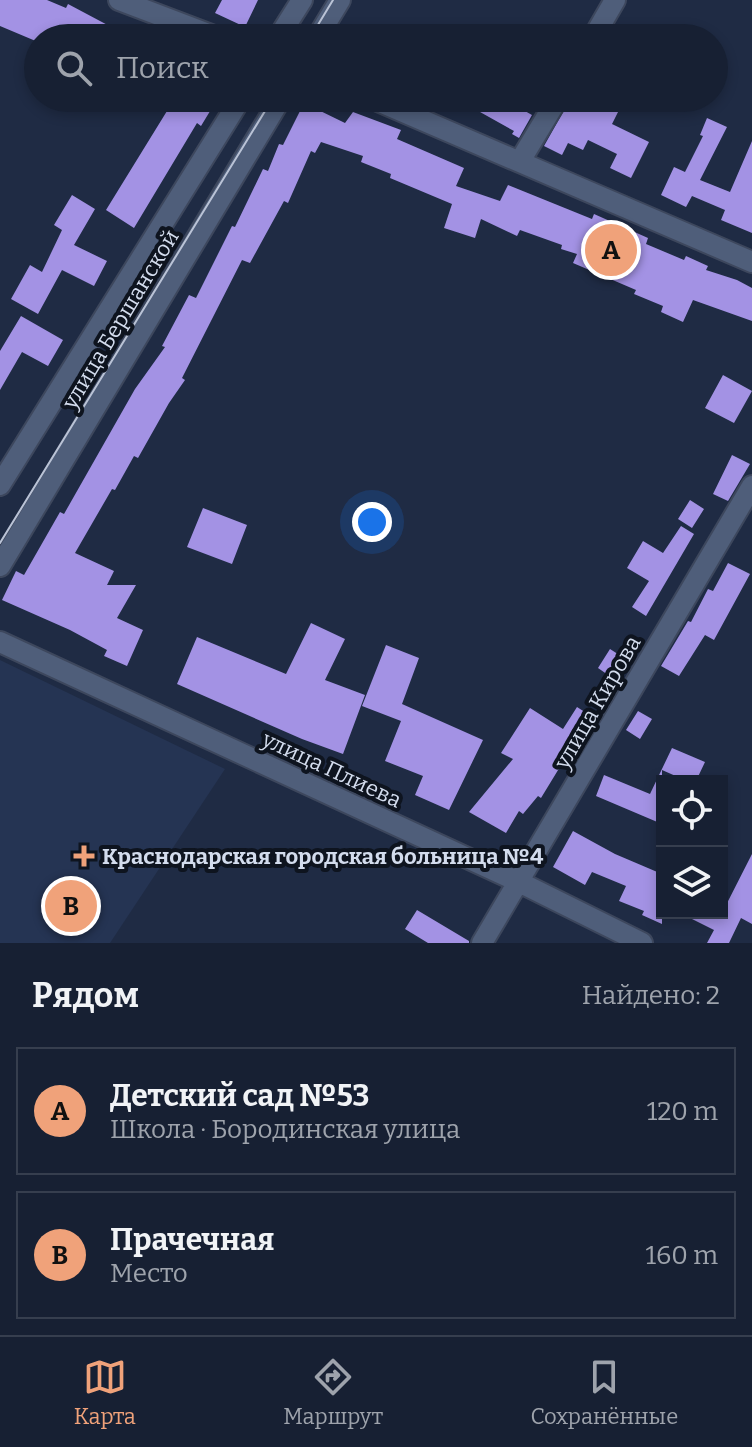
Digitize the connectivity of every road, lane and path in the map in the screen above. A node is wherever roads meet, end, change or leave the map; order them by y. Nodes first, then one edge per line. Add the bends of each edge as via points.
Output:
1 (119, 0) edge
2 (302, 0) edge
3 (340, 0) edge
4 (615, 0) edge
5 (182, 24) edge
6 (287, 24) edge
7 (325, 24) edge
8 (601, 24) edge
9 (232, 112) edge
10 (273, 112) edge
11 (404, 112) edge
12 (550, 112) edge
13 (520, 161) junction
14 (752, 262) edge
15 (0, 485) edge
16 (752, 486) edge
17 (0, 566) edge
18 (0, 642) edge
19 (519, 882) junction
20 (482, 943) edge
21 (642, 943) edge

1 - 5 street
2 - 6 street
3 - 7 street
4 - 8 street
9 - 15 street, улица Бершанской
10 - 17 street, улица Бершанской
11 - 13 street
12 - 13 street
13 - 14 street
16 - 19 street, улица Кирова
18 - 19 street, улица Плиева
19 - 20 street, улица Кирова
19 - 21 street, улица Плиева

